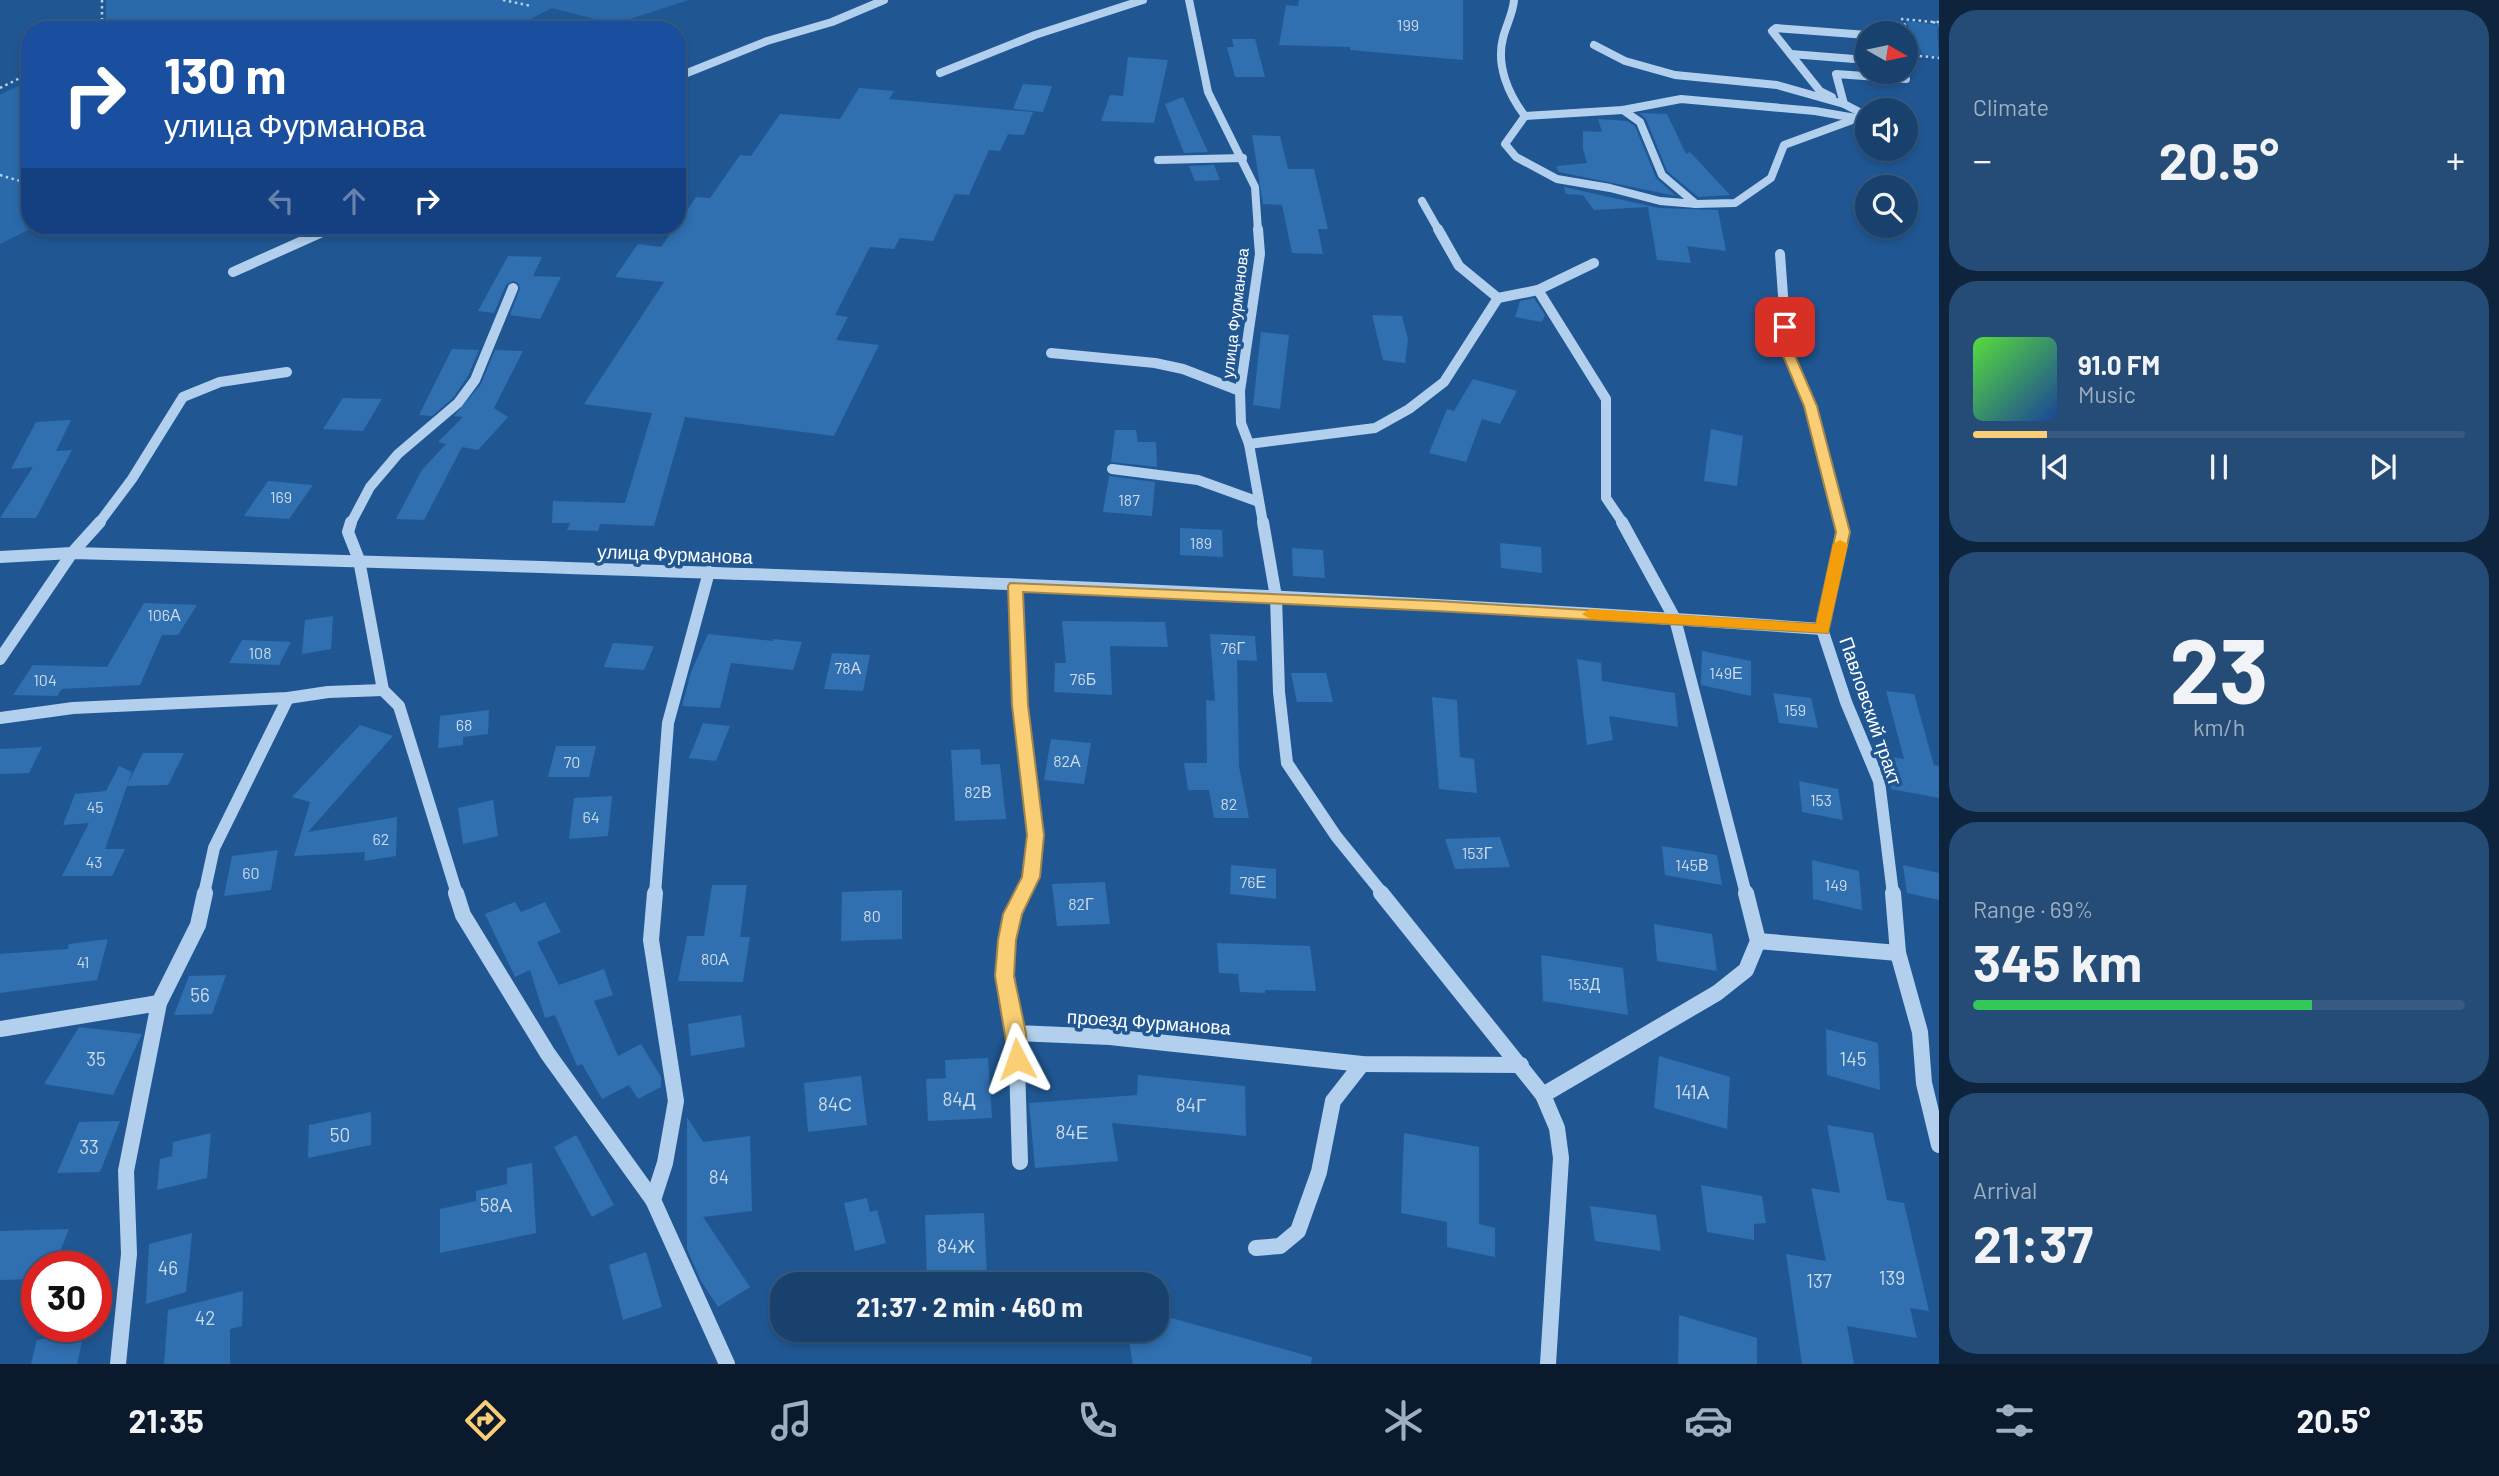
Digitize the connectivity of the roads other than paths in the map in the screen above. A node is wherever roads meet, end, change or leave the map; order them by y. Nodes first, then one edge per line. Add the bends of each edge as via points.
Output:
1 (884, 0) edge
2 (1135, 0) edge
3 (1143, 0) edge
4 (1189, 0) edge
5 (1514, 0) edge
6 (1855, 34) edge
7 (1594, 46) dead end
8 (1791, 54) junction
9 (1855, 60) edge
10 (940, 73) dead end
11 (686, 74) edge
12 (1855, 75) edge
13 (1844, 104) junction
14 (1622, 110) junction
15 (1855, 111) edge
16 (1525, 117) junction
17 (1855, 119) edge
18 (1855, 119) edge
19 (1242, 158) junction
20 (1158, 160) dead end
21 (1422, 201) dead end
22 (1696, 204) junction
23 (317, 235) edge
24 (1780, 254) dead end
25 (1594, 263) dead end
26 (233, 272) dead end
27 (513, 288) dead end
28 (1538, 290) junction
29 (1498, 298) junction
30 (1051, 353) dead end
31 (287, 372) dead end
32 (1240, 391) junction
33 (1249, 444) junction
34 (1112, 469) dead end
35 (1259, 502) junction
36 (72, 553) junction
37 (0, 557) edge
38 (359, 560) junction
39 (709, 572) junction
40 (1015, 586) junction
41 (1276, 597) junction
42 (1675, 619) junction
43 (1822, 629) junction
44 (0, 659) edge
45 (383, 690) junction
46 (288, 698) junction
47 (0, 718) edge
48 (1758, 941) junction
49 (1898, 953) junction
50 (159, 1003) junction
51 (0, 1028) edge
52 (1016, 1033) junction
53 (1362, 1063) junction
54 (1521, 1065) junction
55 (1543, 1095) junction
56 (1939, 1145) edge
57 (1020, 1162) dead end
58 (653, 1200) junction
59 (1256, 1248) dead end
60 (118, 1364) edge
61 (727, 1364) edge
62 (1548, 1364) edge

1 - 11 street
2 - 3 street
2 - 10 street
4 - 19 street, улица Фурманова via 1209,92
5 - 16 street via 1502,42 1504,76
6 - 8 street via 1776,28 1772,31
7 - 13 street via 1625,61 1675,75 1777,85
8 - 9 street
8 - 13 street via 1820,91
12 - 13 street via 1836,74
13 - 15 street
14 - 16 street
14 - 17 street via 1681,99
14 - 22 street via 1640,122 1662,175
16 - 22 street via 1505,144 1516,157 1556,179
18 - 22 street via 1784,145 1771,178 1735,203
19 - 20 street
19 - 32 street, улица Фурманова via 1255,187 1260,254
21 - 29 street via 1459,266
23 - 26 street
24 - 43 street, Павловский тракт via 1787,351 1810,406 1843,532
25 - 28 street
27 - 38 street via 475,380 458,403 398,454 370,487 348,532
28 - 29 street
28 - 42 street via 1606,399 1605,498 1632,537
29 - 33 street via 1444,382 1409,410 1375,428
30 - 32 street via 1155,363
31 - 36 street via 225,380 183,397 125,493
32 - 33 street, улица Фурманова via 1241,423
33 - 35 street, улица Фурманова
34 - 35 street via 1198,480
35 - 41 street, улица Фурманова
36 - 37 street, улица Фурманова
36 - 38 street, улица Фурманова
36 - 44 street
38 - 39 street, улица Фурманова
38 - 45 street
39 - 40 street, улица Фурманова
39 - 58 street via 668,723 651,940 676,1101
40 - 41 street, улица Фурманова
40 - 52 street via 1020,705 1036,835 1031,877 1012,914 1007,940 1005,976
41 - 42 street, улица Фурманова
41 - 54 street via 1287,762 1336,836
42 - 43 street, улица Фурманова
42 - 48 street
43 - 49 street, Павловский тракт via 1879,781
45 - 46 street
45 - 58 street via 398,706 463,915 548,1054
46 - 47 street via 73,708
46 - 50 street via 214,848 198,925
48 - 49 street
48 - 55 street via 1746,970 1717,993
49 - 56 street, Павловский тракт via 1920,1032 1924,1083
50 - 51 street
50 - 60 street via 127,1171 129,1254
52 - 53 street, проезд Фурманова via 1110,1037
52 - 57 street
53 - 54 street, проезд Фурманова
53 - 59 street via 1333,1101 1319,1172 1298,1231 1280,1245
54 - 55 street
55 - 62 street via 1557,1128 1561,1158
58 - 61 street

